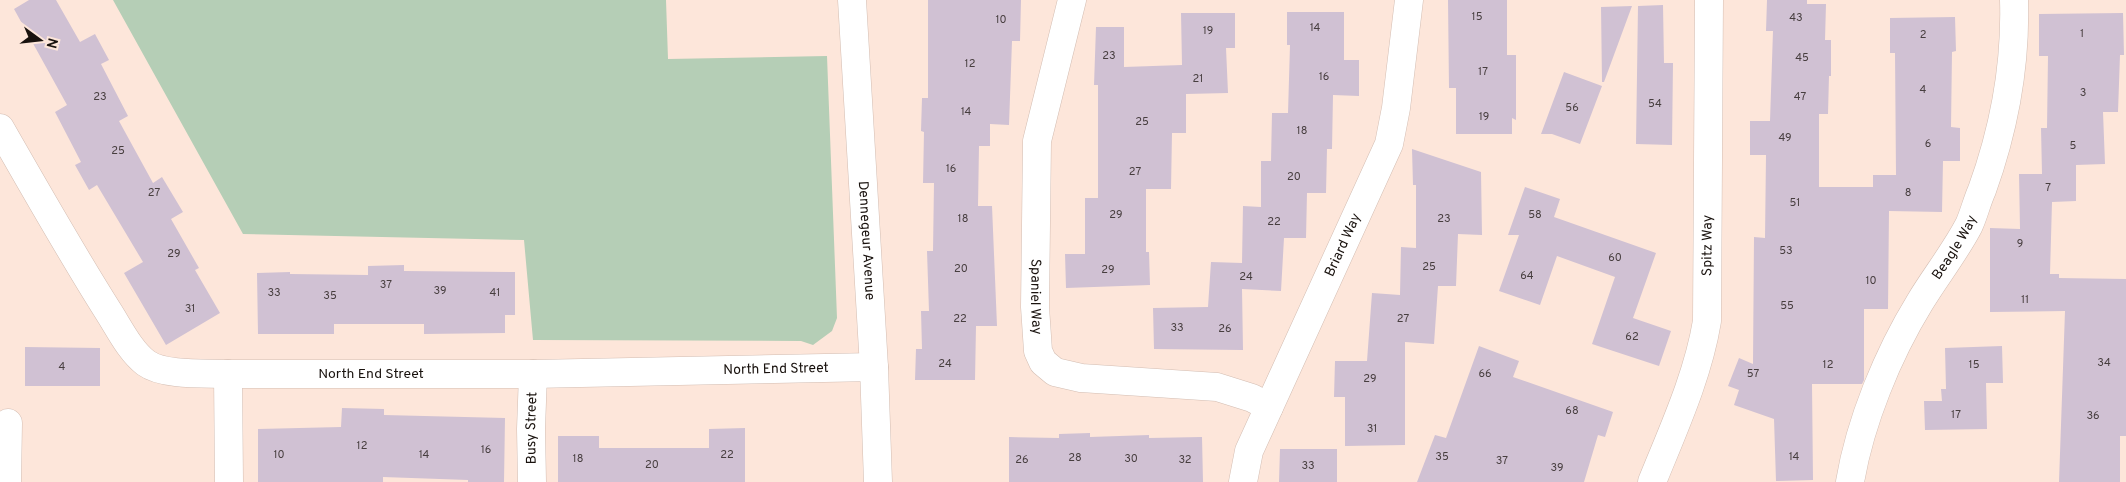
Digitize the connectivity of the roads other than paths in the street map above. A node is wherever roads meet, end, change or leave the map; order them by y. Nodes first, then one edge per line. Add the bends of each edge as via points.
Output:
1 (852, 0) edge
2 (1072, 0) edge
3 (1409, 0) edge
4 (1709, 0) edge
5 (2014, 0) edge
6 (0, 128) edge
7 (874, 367) junction
8 (228, 374) junction
9 (533, 374) junction
10 (1269, 407) junction
11 (8, 423) dead end
12 (7, 482) edge
13 (229, 482) edge
14 (532, 482) edge
15 (878, 482) edge
16 (1243, 482) edge
17 (1652, 482) edge
18 (1850, 482) edge

1 - 7 street, Dennegeur Avenue
2 - 10 street, Spaniel Way via 1037,141 1035,307 1038,351 1043,362 1055,372 1081,378 1217,388 1252,398
3 - 10 street, Briard Way via 1389,144
4 - 17 street, Spitz Way via 1707,321 1704,340 1679,414
5 - 18 street, Beagle Way via 2007,102 1994,157 1968,225 1918,304 1882,376
6 - 8 street, North End Street via 89,282 136,354 158,368
7 - 9 street, North End Street
7 - 15 street, Dennegeur Avenue
8 - 9 street, North End Street
8 - 13 street
9 - 14 street, Busy Street
10 - 16 street, Briard Way via 1249,450
11 - 12 street

